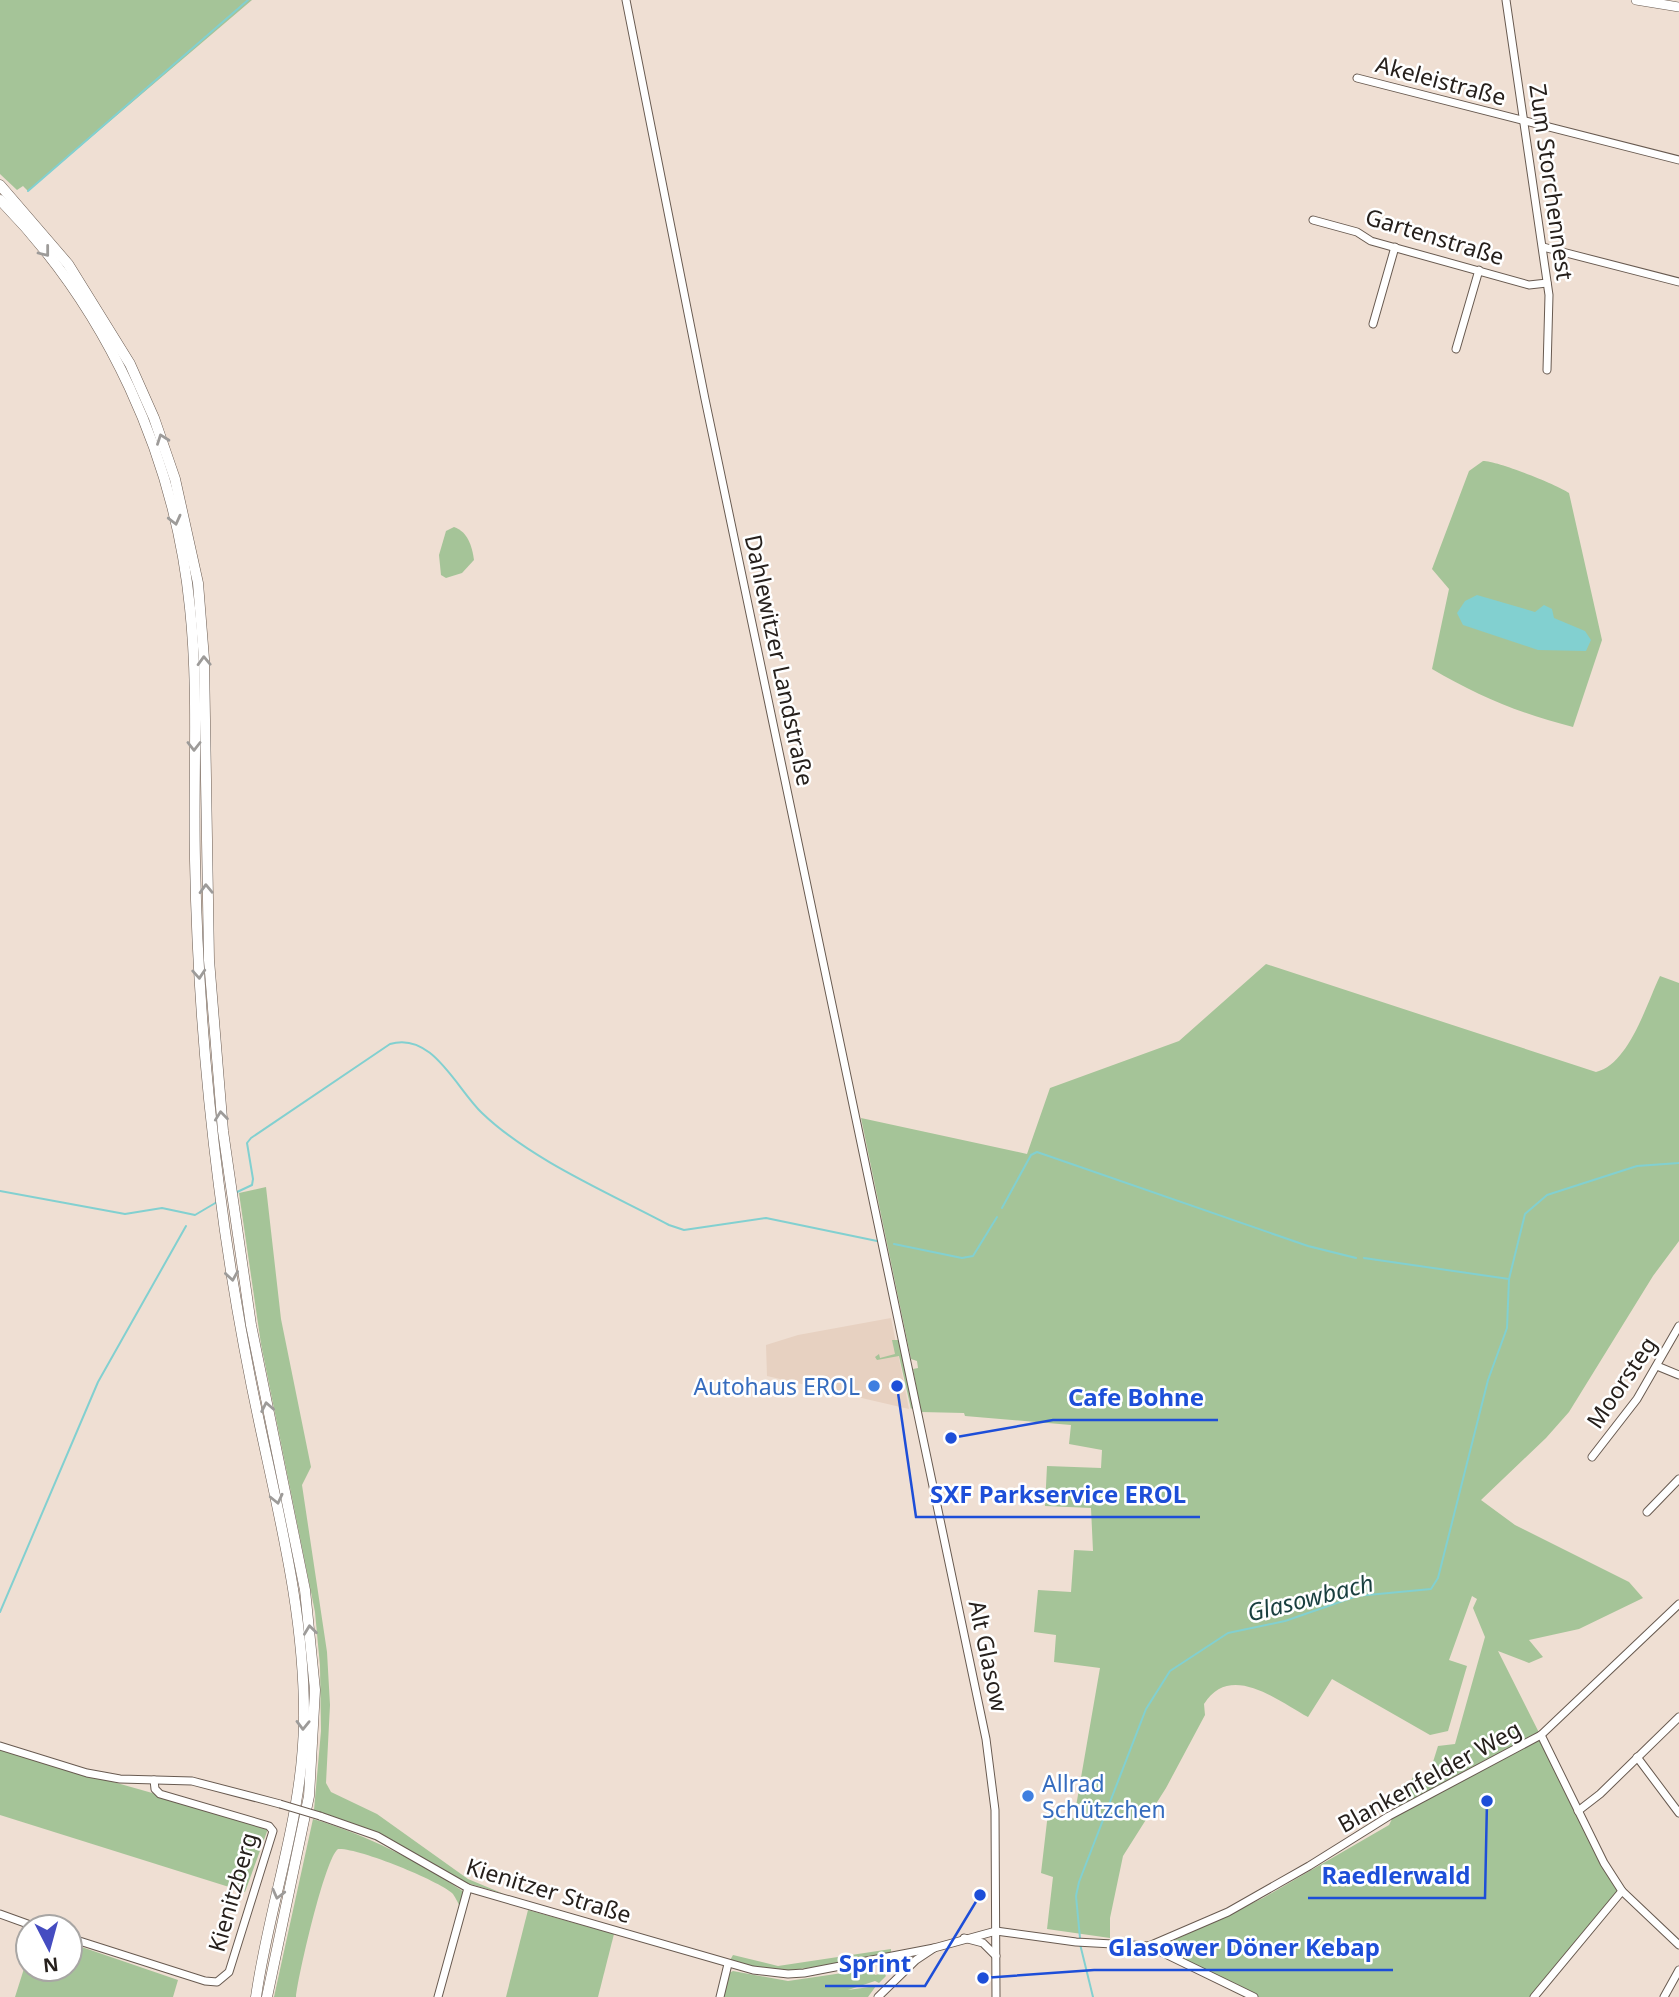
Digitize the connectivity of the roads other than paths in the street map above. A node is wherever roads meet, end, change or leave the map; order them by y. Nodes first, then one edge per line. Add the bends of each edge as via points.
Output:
1 (626, 0) edge
2 (1506, 0) edge
3 (1636, 0) edge
4 (1663, 3) edge
5 (1679, 7) edge
6 (1357, 78) dead end
7 (1524, 122) junction
8 (1679, 160) edge
9 (0, 185) edge
10 (0, 200) edge
11 (1313, 219) dead end
12 (1395, 247) junction
13 (1543, 247) junction
14 (1479, 270) junction
15 (1679, 282) edge
16 (1547, 283) junction
17 (1373, 324) dead end
18 (1455, 349) dead end
19 (1547, 370) dead end
20 (227, 1206) junction
21 (1679, 1326) edge
22 (901, 1327) joint
23 (1657, 1366) junction
24 (1679, 1375) edge
25 (1592, 1457) dead end
26 (1679, 1479) edge
27 (1647, 1512) dead end
28 (1679, 1604) edge
29 (1679, 1717) edge
30 (1541, 1735) junction
31 (0, 1746) edge
32 (1637, 1758) junction
33 (154, 1780) junction
34 (1578, 1811) junction
35 (1679, 1813) edge
36 (468, 1888) junction
37 (1622, 1891) junction
38 (996, 1931) junction
39 (964, 1938) junction
40 (84, 1943) edge
41 (1679, 1945) edge
42 (1149, 1946) junction
43 (934, 1948) junction
44 (996, 1956) junction
45 (895, 1958) junction
46 (728, 1964) junction
47 (1679, 1970) edge
48 (902, 1972) junction
49 (257, 1997) edge
50 (267, 1997) edge
51 (438, 1997) edge
52 (720, 1997) edge
53 (878, 1997) edge
54 (996, 1997) edge
55 (1254, 1997) edge
56 (1534, 1997) edge
57 (1664, 1997) edge

1 - 22 street, Dahlewitzer Landstraße via 705,399
2 - 7 street, Zum Storchennest
3 - 4 main road
4 - 5 main road
6 - 7 street, Akeleistraße
7 - 8 street, Akeleistraße
7 - 13 street, Zum Storchennest
20 -> 9 highway via 229,1184 209,960 203,636 189,531 155,418 116,338 60,253
10 -> 20 highway via 72,287 107,345 153,446 178,530 193,645 198,963 219,1189
11 - 12 street, Gartenstraße
12 - 14 street, Gartenstraße
12 - 17 street
13 - 15 street
13 - 16 street, Zum Storchennest
14 - 16 street, Gartenstraße via 1529,285
14 - 18 street
16 - 19 street, Zum Storchennest
20 -> 49 highway via 241,1332 295,1592 304,1682 299,1792
50 -> 20 highway via 309,1796 315,1690 305,1590
21 - 23 street, Moorsteg
22 - 38 street, Alt Glasow via 986,1739 995,1810
23 - 24 street
23 - 25 street, Moorsteg
26 - 27 street
28 - 30 street, Blankenfelder Weg
29 - 32 street
30 - 34 street
30 - 42 street, Blankenfelder Weg via 1389,1816 1228,1912
31 - 33 street, Kienitzer Straße via 87,1773
32 - 34 street
32 - 35 street
33 - 36 street, Kienitzer Straße, bridge via 205,1783 320,1816 377,1836
33 - 40 street, Kienitzberg via 155,1789 166,1797 269,1826 273,1831 229,1972 217,1982 205,1982
34 - 37 street
36 - 46 street, Kienitzer Straße
36 - 51 street
37 - 41 street
37 - 56 street
38 - 39 street
38 - 42 street
38 - 44 street, Alt Glasow
39 - 43 street
39 - 44 street via 983,1943
42 - 55 street
43 - 45 street, Kienitzer Straße
43 - 48 street
44 - 54 street, Alt Glasow
45 - 46 street, Kienitzer Straße via 788,1974
45 - 48 street
46 - 52 street
47 - 57 street
48 - 53 street

